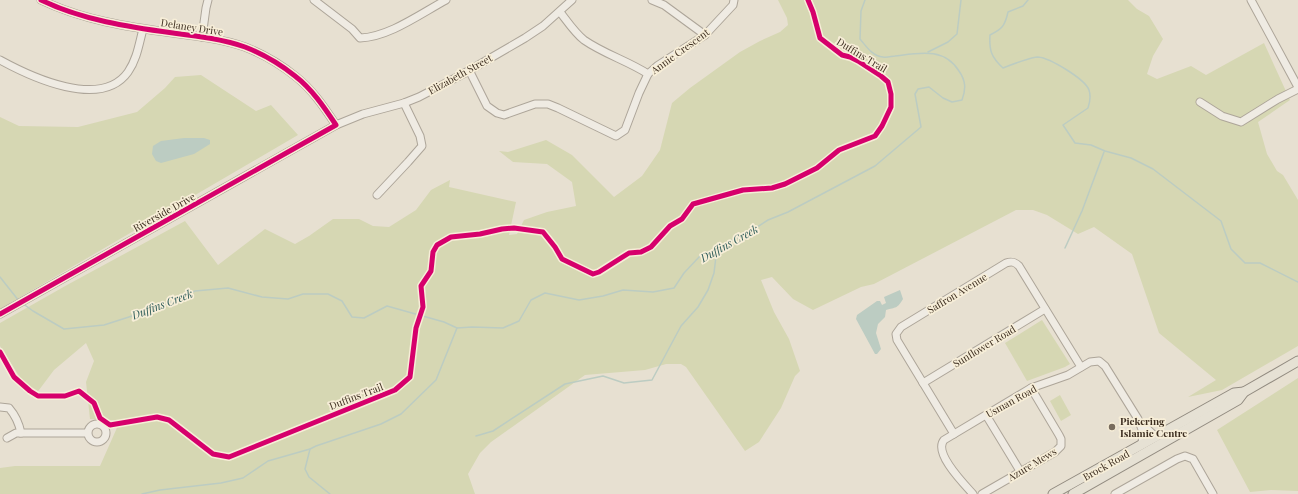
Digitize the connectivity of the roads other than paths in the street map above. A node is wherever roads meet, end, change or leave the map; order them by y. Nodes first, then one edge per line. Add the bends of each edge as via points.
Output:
1 (41, 0) edge
2 (208, 0) edge
3 (316, 0) edge
4 (446, 0) edge
5 (572, 0) edge
6 (652, 0) edge
7 (734, 0) edge
8 (1251, 0) edge
9 (560, 12) junction
10 (143, 29) junction
11 (705, 35) junction
12 (202, 37) junction
13 (0, 60) edge
14 (469, 70) junction
15 (648, 74) junction
16 (1298, 88) edge
17 (1200, 102) dead end
18 (404, 103) junction
19 (336, 125) junction
20 (377, 195) dead end
21 (1046, 309) junction
22 (2, 313) edge
23 (1298, 361) edge
24 (1080, 367) junction
25 (923, 383) junction
26 (1031, 388) junction
27 (1244, 392) junction
28 (0, 407) edge
29 (986, 414) junction
30 (1138, 419) junction
31 (21, 433) junction
32 (87, 433) dead end
33 (954, 434) junction
34 (1156, 437) junction
35 (7, 438) dead end
36 (1142, 444) junction
37 (1150, 451) junction
38 (1020, 471) junction
39 (973, 494) edge
40 (982, 494) edge
41 (1053, 494) edge
42 (1073, 494) edge
43 (1115, 494) edge
44 (1213, 494) edge

1 - 10 street, Delaney Drive via 55,7 105,22
2 - 12 street
3 - 4 street via 360,38 370,38 389,31
5 - 9 street, Elizabeth Street
6 - 11 street via 664,5
7 - 11 street, Annie Crescent
8 - 16 street
9 - 14 street, Elizabeth Street via 525,38
9 - 15 street via 583,39
10 - 12 street, Delaney Drive
10 - 13 street via 135,60 127,74 114,84 103,88 83,90 46,81 23,73
11 - 15 street, Annie Crescent
12 - 19 street, Delaney Drive via 246,48 276,62 297,77 319,100
14 - 15 street, Annie Crescent via 488,106 497,114 504,115 535,104 548,104 616,136 625,130 638,93
14 - 18 street, Elizabeth Street
16 - 17 street via 1241,122 1222,116
18 - 19 street, Elizabeth Street via 363,114
18 - 20 street via 420,136 422,146
19 - 22 street, Riverside Drive
21 - 24 street, Saffron Avenue
21 - 25 street, Sunflower Road
21 - 25 street, Saffron Avenue via 1019,266 1009,262 901,327 896,334 897,340
23 - 27 main road, Brock Road
24 - 26 street, Usman Road via 1068,375
24 - 30 street, Usman Road via 1093,361 1102,363
25 - 33 street, Saffron Avenue
26 - 29 street, Usman Road
26 - 38 street, Azure Mews via 1059,435 1061,446
27 - 34 main road, Brock Road via 1234,393
27 - 37 main road, Brock Road via 1238,400
28 - 31 street via 9,408 13,412 19,422
29 - 33 street, Usman Road
29 - 38 street
30 - 34 street, Usman Road
30 - 36 street, Usman Road via 1143,432
31 - 32 street
31 - 35 street
33 - 39 street, Usman Road via 942,443 941,450 953,470
34 - 36 main road, Brock Road
34 - 37 main road
36 - 41 main road, Brock Road
37 - 42 main road, Brock Road
38 - 40 street, Azure Mews
43 - 44 street via 1185,456 1193,459

